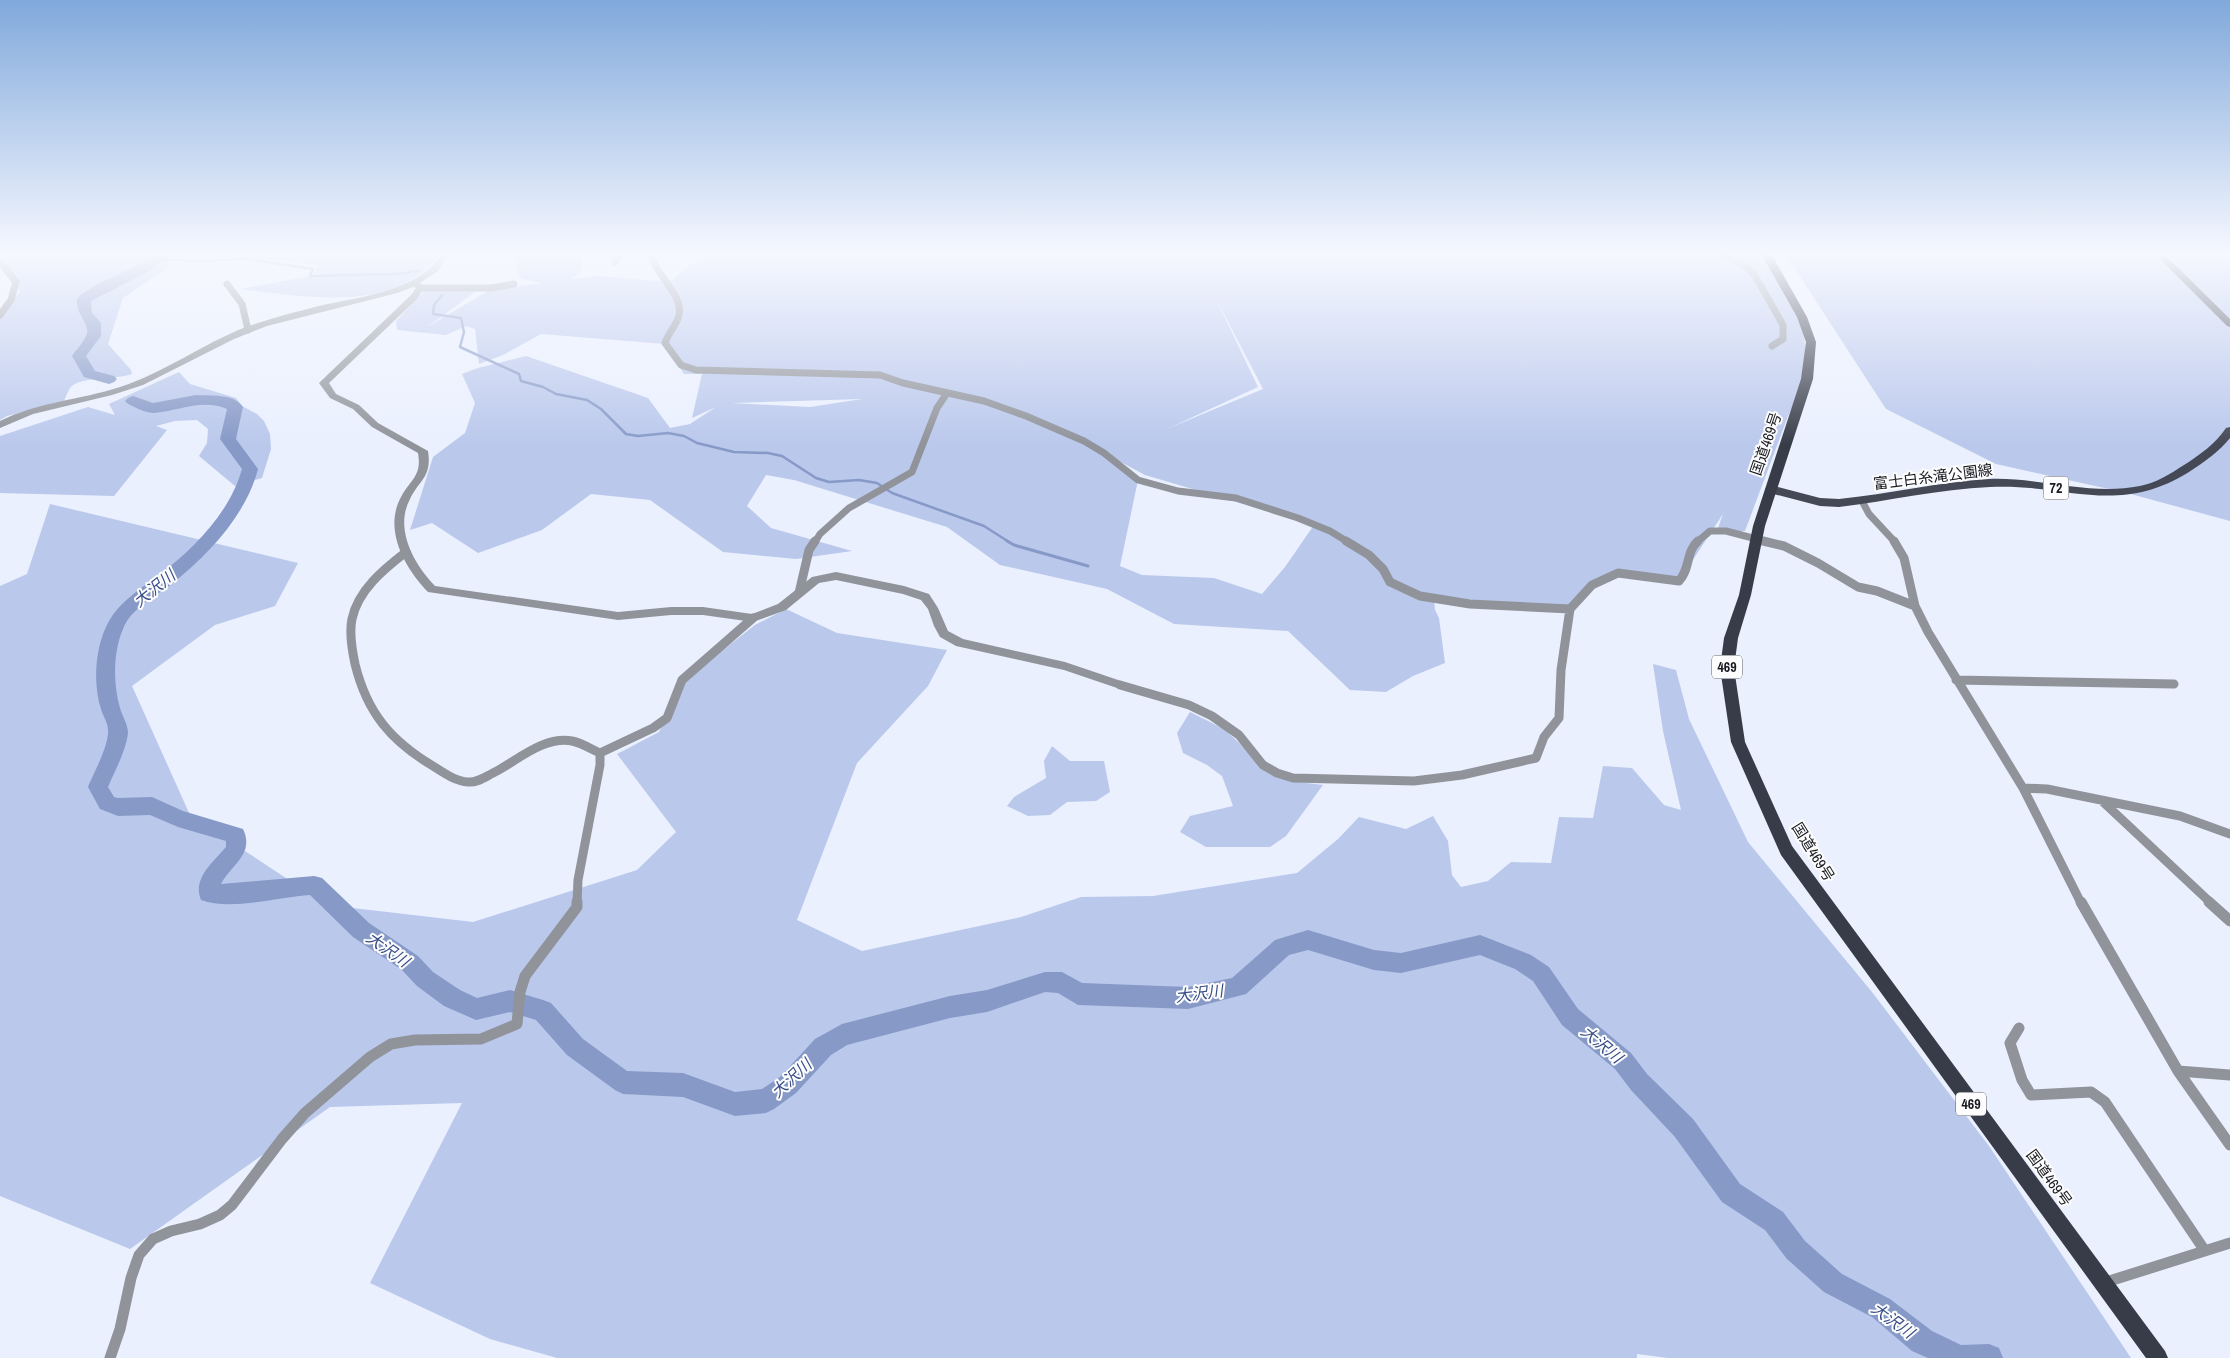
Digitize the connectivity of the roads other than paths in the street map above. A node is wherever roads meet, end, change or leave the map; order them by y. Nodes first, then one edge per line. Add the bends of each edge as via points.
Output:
1 (247, 318) edge
2 (284, 318) edge
3 (392, 318) edge
4 (679, 318) edge
5 (1779, 318) edge
6 (1802, 318) edge
7 (248, 330) junction
8 (1772, 346) dead end
9 (947, 393) junction
10 (0, 425) edge
11 (2230, 430) edge
12 (1770, 489) junction
13 (1862, 501) junction
14 (406, 552) junction
15 (799, 594) junction
16 (1916, 606) junction
17 (1570, 609) junction
18 (753, 618) junction
19 (1956, 680) junction
20 (2174, 684) dead end
21 (1120, 685) joint
22 (600, 753) junction
23 (2023, 788) junction
24 (2101, 800) junction
25 (2230, 834) edge
26 (2230, 921) edge
27 (2019, 1028) dead end
28 (2178, 1070) junction
29 (2230, 1075) edge
30 (2230, 1145) edge
31 (2230, 1243) edge
32 (2205, 1251) junction
33 (2103, 1283) junction
34 (110, 1358) edge
35 (2158, 1358) edge

1 - 7 street
2 - 7 street
3 - 14 street via 324,383 333,396 356,408 375,425 423,451 426,464 421,480 402,505 401,530
4 - 9 street via 665,343 681,365 696,370 880,375 903,384
5 - 8 street via 1785,332 1783,339
6 - 12 highway, 国道469号 / 469 via 1811,342 1807,379
7 - 10 street via 141,383 52,406
9 - 15 street via 937,408 912,472 849,508 820,534 804,566
9 - 17 street via 984,401 1084,441 1138,480 1178,491 1236,498 1330,531 1369,555 1390,582 1420,596 1470,604
11 - 13 main road, 富士白糸滝公園線 / 72 via 2223,441 2183,473 2139,491 2095,493 2024,483 1990,482
12 - 13 main road, 富士白糸滝公園線 / 72 via 1820,502
12 - 33 highway, 国道469号 / 469 via 1755,543 1746,595 1731,638 1727,668 1738,742 1758,790 1786,850
13 - 16 street via 1904,558
14 - 18 street via 416,572 432,589 451,593 618,616 703,611
14 - 22 street via 380,572 365,592 357,604 351,626 354,658 368,704 382,726 422,760 456,780 472,782 544,744 570,741
15 - 18 street via 782,607
15 - 21 street via 816,580 836,576 904,590 925,597 944,634 960,643 1065,666
16 - 17 street via 1858,587 1784,546 1710,531 1692,546 1679,581 1618,573 1592,585
16 - 19 street
17 - 21 street via 1561,670 1559,718 1544,737 1536,758 1462,775 1414,782 1293,778 1263,766 1239,735 1212,716 1189,705
18 - 22 street via 682,680 667,718
19 - 20 street
19 - 23 street
22 - 34 street via 578,880 577,907 525,976 517,1024 481,1039 415,1040 391,1044 370,1057 305,1113 232,1205 200,1224 171,1230 153,1239 139,1254
23 - 24 street via 2047,788
23 - 28 street via 2078,897
24 - 25 street via 2180,816
24 - 26 street
27 - 32 street via 2010,1043 2022,1080 2031,1095 2091,1092 2105,1102
28 - 29 street
28 - 30 street
31 - 32 street
32 - 33 street
33 - 35 highway, 国道469号 / 469

